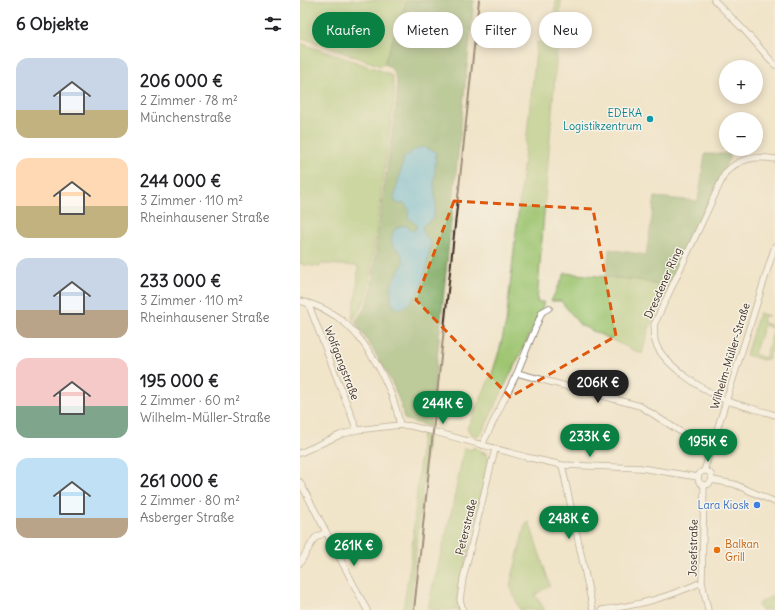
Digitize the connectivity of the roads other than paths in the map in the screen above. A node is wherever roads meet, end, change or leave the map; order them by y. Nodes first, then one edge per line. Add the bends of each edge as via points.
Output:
1 (714, 0) edge
2 (775, 65) edge
3 (775, 160) edge
4 (775, 246) edge
5 (300, 302) edge
6 (308, 303) junction
7 (549, 308) dead end
8 (517, 373) junction
9 (727, 400) junction
10 (775, 415) edge
11 (400, 425) junction
12 (357, 430) junction
13 (681, 432) dead end
14 (482, 445) junction
15 (495, 449) junction
16 (300, 452) edge
17 (562, 465) junction
18 (704, 471) junction
19 (698, 478) junction
20 (712, 480) junction
21 (300, 482) edge
22 (704, 486) junction
23 (775, 502) edge
24 (326, 532) junction
25 (300, 563) edge
26 (702, 582) junction
27 (368, 610) edge
28 (462, 610) edge
29 (593, 610) edge
30 (602, 610) edge
31 (708, 610) edge

1 - 2 street
3 - 9 street, Dresdener Ring via 745,160 732,165 725,173 654,325 655,341 664,358 700,387
4 - 9 street, Wilhelm-Müller-Straße
5 - 6 street
6 - 11 street via 330,312 365,344 393,396
6 - 12 street, Wolfgangstraße
7 - 8 street via 542,312
8 - 13 street via 640,406
8 - 14 street
9 - 10 street, Dresdener Ring
9 - 18 street, Wilhelm-Müller-Straße
11 - 12 street
11 - 14 street
12 - 16 street
14 - 15 street
15 - 17 street
15 - 28 street, Peterstraße via 463,579 460,600
17 - 19 street via 641,468
17 - 29 street
18 - 19 street
18 - 20 street via 710,474
19 - 22 street via 699,483
20 - 22 street
20 - 23 street via 734,484
21 - 24 street
22 - 26 street, Josefstraße
24 - 25 street via 315,538
24 - 27 street
26 - 30 street via 648,602
26 - 31 street, Josefstraße

